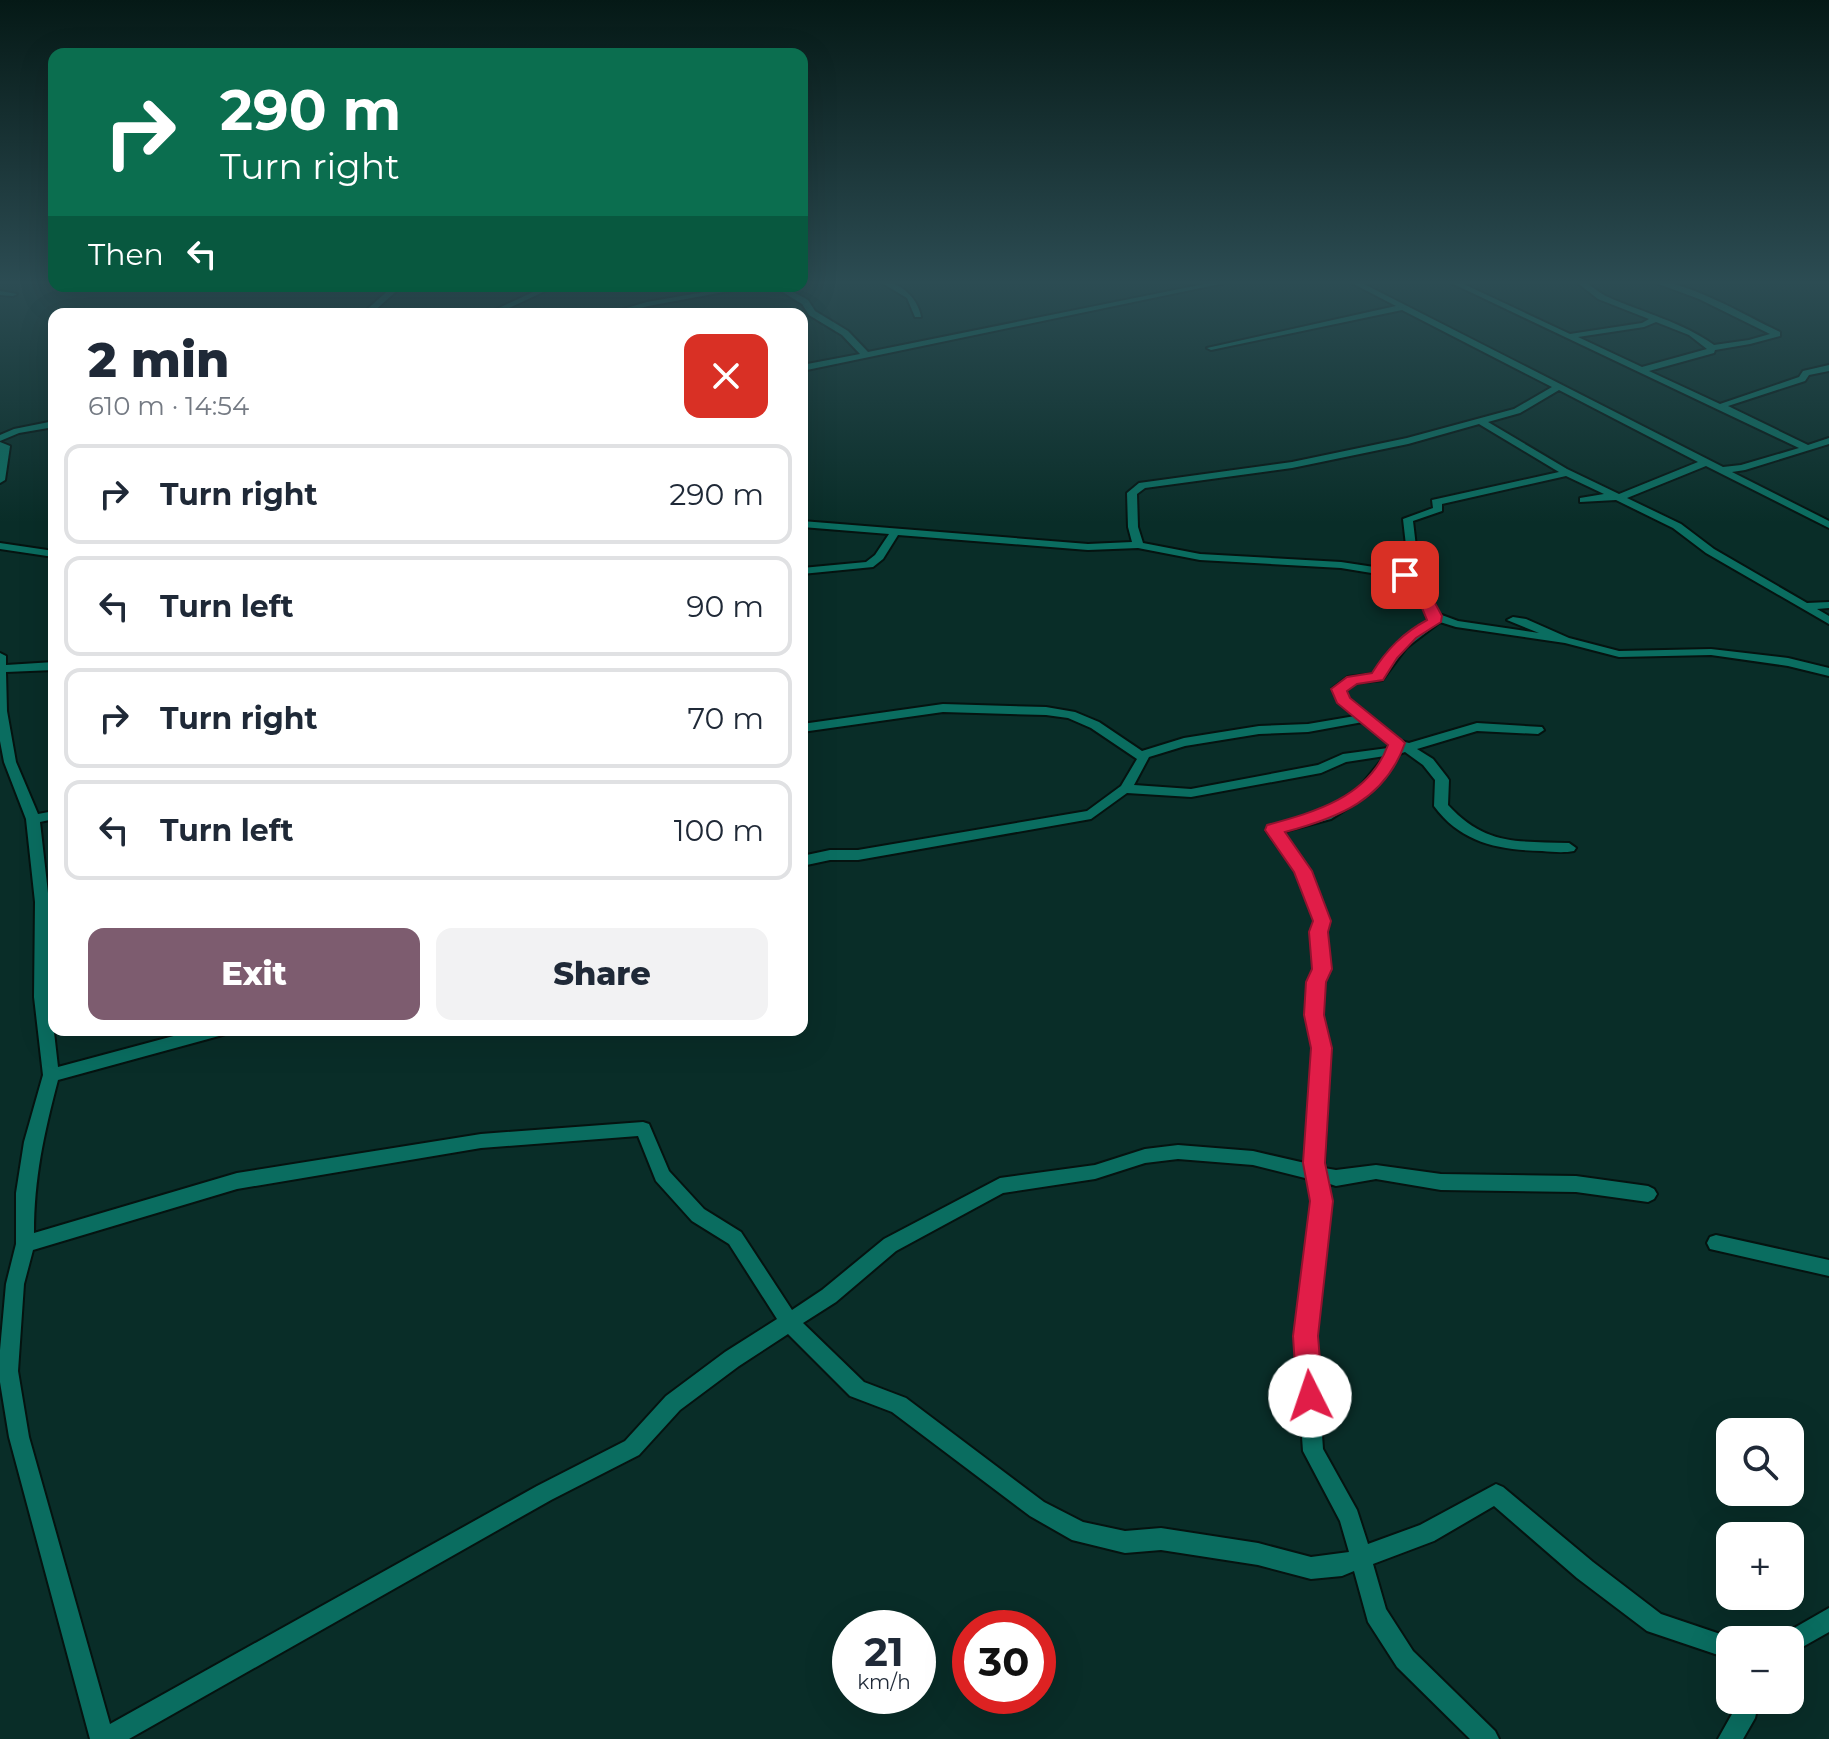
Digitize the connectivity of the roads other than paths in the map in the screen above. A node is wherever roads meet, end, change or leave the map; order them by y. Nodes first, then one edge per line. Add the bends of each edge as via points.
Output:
1 (836, 361) edge
2 (1508, 361) edge
3 (1623, 361) edge
4 (1680, 361) edge
5 (808, 367) edge
6 (1829, 368) edge
7 (1641, 370) junction
8 (1558, 387) junction
9 (1726, 410) junction
10 (1482, 422) junction
11 (48, 425) edge
12 (0, 438) edge
13 (1829, 441) edge
14 (0, 445) edge
15 (1807, 448) junction
16 (1706, 462) junction
17 (1722, 470) junction
18 (1564, 471) junction
19 (0, 480) edge
20 (1619, 498) junction
21 (1584, 500) dead end
22 (808, 525) edge
23 (1829, 525) edge
24 (895, 532) junction
25 (1138, 545) junction
26 (0, 546) edge
27 (48, 553) edge
28 (808, 570) edge
29 (1395, 573) junction
30 (1829, 605) edge
31 (1805, 607) junction
32 (1434, 616) junction
33 (1513, 620) dead end
34 (1829, 621) edge
35 (1565, 640) junction
36 (0, 656) edge
37 (48, 666) edge
38 (0, 669) edge
39 (1828, 671) edge
40 (1364, 718) junction
41 (808, 727) edge
42 (1538, 730) dead end
43 (1397, 745) junction
44 (1141, 755) junction
45 (1126, 788) junction
46 (48, 816) edge
47 (33, 819) junction
48 (1569, 848) dead end
49 (808, 860) edge
50 (197, 1036) edge
51 (51, 1075) junction
52 (1316, 1173) junction
53 (1648, 1194) dead end
54 (1716, 1243) dead end
55 (25, 1244) junction
56 (1829, 1268) edge
57 (789, 1322) junction
58 (1360, 1558) junction
59 (1829, 1619) edge
60 (1804, 1634) edge
61 (1716, 1643) edge
62 (1744, 1714) edge
63 (104, 1739) edge
64 (1487, 1739) edge
65 (1730, 1739) edge

1 - 5 street
2 - 8 street
3 - 7 street
4 - 7 street
6 - 9 street via 1723,405
7 - 9 street
8 - 10 street via 1534,403
8 - 16 street
9 - 15 street
10 - 18 street
10 - 25 street via 1292,465 1142,485 1132,493
11 - 12 street
13 - 15 street
14 - 19 street via 5,446
15 - 17 street
16 - 17 street
16 - 20 street
17 - 23 street
18 - 20 street
18 - 29 street via 1484,495 1436,502 1438,509 1432,513 1408,519 1413,564
20 - 21 street
20 - 31 street via 1677,526
22 - 24 street
24 - 25 street via 1088,547
24 - 28 street via 869,565
25 - 29 street via 1200,557
26 - 27 street
29 - 32 street via 1429,588
30 - 31 street
31 - 34 street
32 - 35 street
32 - 40 street via 1434,622 1414,632 1391,656 1378,677 1352,680 1338,689
33 - 35 street
35 - 39 street via 1619,654 1711,652
36 - 38 street
37 - 38 street
38 - 47 street via 10,762
40 - 43 street
40 - 44 street via 1184,742
41 - 44 street via 943,708 1046,711 1095,725
42 - 43 street via 1477,727
43 - 45 street via 1321,769 1191,793
43 - 48 street via 1438,773 1441,806 1474,837
43 - 52 street via 1383,771 1357,797 1326,816 1273,830 1303,871 1322,921 1322,969 1314,1015 1322,1048
44 - 45 street via 1144,763
45 - 49 street via 1091,815
46 - 47 street
47 - 51 street
50 - 51 street
51 - 55 street via 25,1193
52 - 53 street via 1336,1178 1376,1172 1441,1182 1576,1184
52 - 57 street via 1253,1158 1178,1152 1095,1172 1000,1186 890,1245
52 - 58 street via 1322,1201 1305,1336 1313,1451 1350,1517
54 - 56 street
55 - 57 street via 237,1181 481,1141 643,1129 662,1176 698,1215 735,1238
55 - 63 street via 15,1284 8,1371 19,1437
57 - 58 street via 857,1389 899,1405 1037,1509 1080,1532 1125,1542 1161,1539 1258,1554 1311,1568
57 - 63 street via 673,1403 632,1448
58 - 61 street via 1426,1533 1496,1494 1655,1623
58 - 64 street via 1376,1614 1405,1659
59 - 60 street
62 - 65 street

